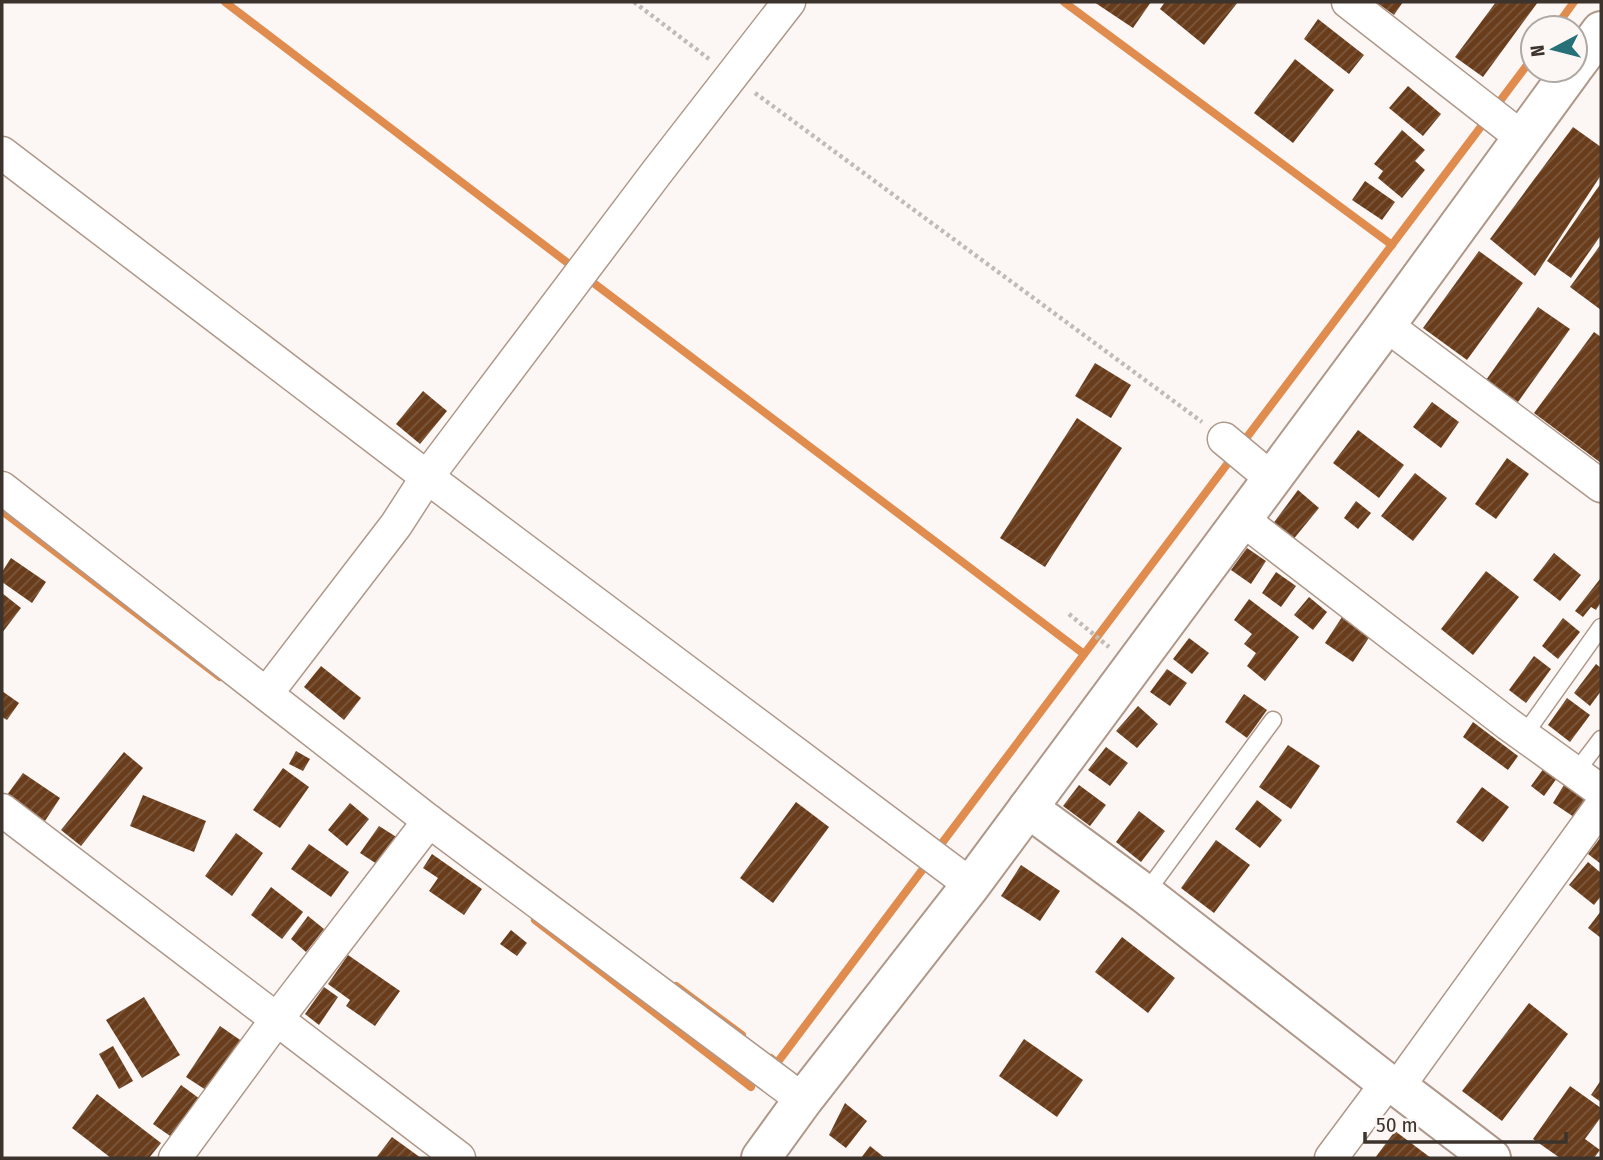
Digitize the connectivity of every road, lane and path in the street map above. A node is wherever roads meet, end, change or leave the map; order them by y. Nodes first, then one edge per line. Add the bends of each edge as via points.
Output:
1 (634, 2) edge
2 (789, 2) edge
3 (1348, 2) edge
4 (1601, 31) edge
5 (1589, 47) edge
6 (732, 76) junction
7 (1549, 84) edge
8 (1495, 116) junction
9 (2, 153) edge
10 (1386, 325) junction
11 (1224, 439) joint
12 (427, 477) junction
13 (1272, 479) junction
14 (1601, 486) edge
15 (2, 488) edge
16 (1242, 519) junction
17 (1069, 614) dead end
18 (1601, 627) edge
19 (1085, 628) dead end
20 (267, 693) junction
21 (1273, 720) dead end
22 (1524, 735) junction
23 (1601, 739) edge
24 (1576, 772) junction
25 (1601, 791) edge
26 (1601, 806) edge
27 (1028, 807) junction
28 (2, 810) edge
29 (429, 821) junction
30 (971, 885) junction
31 (1145, 894) junction
32 (277, 1019) junction
33 (1393, 1085) junction
34 (803, 1100) junction
35 (175, 1158) edge
36 (459, 1158) edge
37 (761, 1158) edge
38 (1331, 1158) edge
39 (1491, 1158) edge

1 - 6 path
2 - 6 street
3 - 8 street
4 - 5 street
6 - 11 path
6 - 12 street
7 - 8 street
8 - 10 street
9 - 12 street
10 - 13 street
10 - 14 street
11 - 13 street
12 - 20 street via 396,525
12 - 30 street
13 - 16 street
15 - 20 street
16 - 22 street
16 - 27 street
17 - 19 path
18 - 22 lane
20 - 29 street
21 - 31 lane
22 - 24 street
23 - 24 lane
24 - 25 street
26 - 33 street
27 - 30 street
27 - 31 street
28 - 32 street
29 - 32 street
29 - 34 street
30 - 34 street
31 - 33 street
32 - 35 street
32 - 36 street
33 - 38 street
33 - 39 street
34 - 37 street

